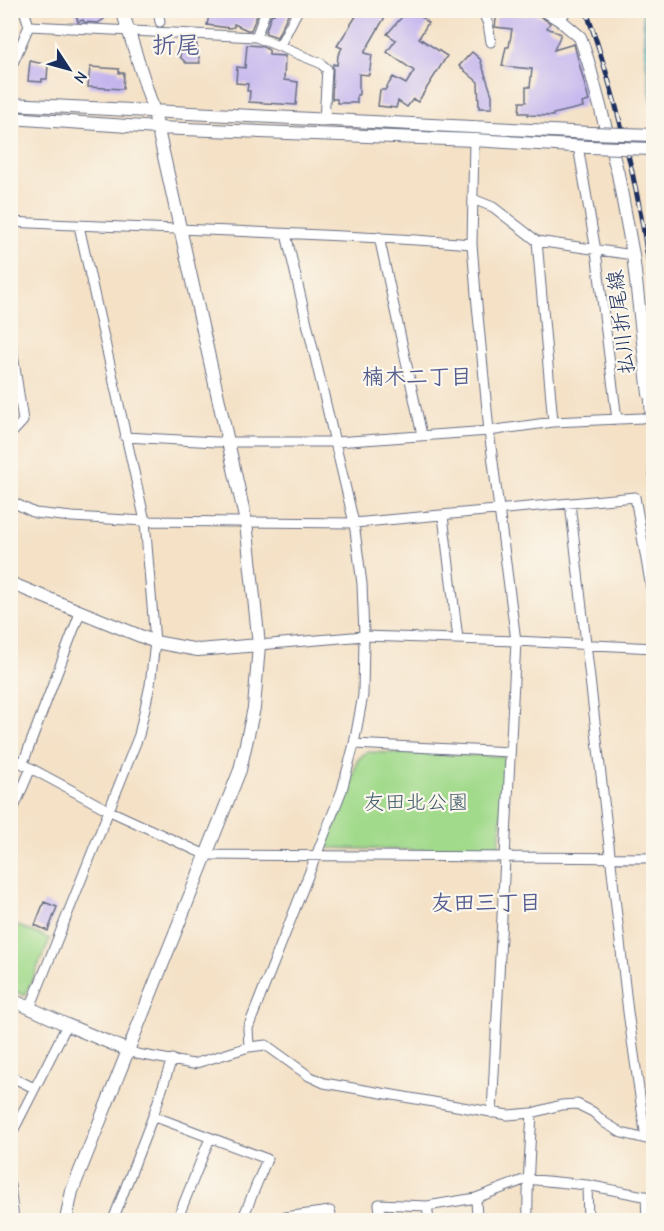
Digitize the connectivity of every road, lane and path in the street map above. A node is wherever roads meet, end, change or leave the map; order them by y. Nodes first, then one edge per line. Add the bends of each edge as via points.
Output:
1 (24, 10) edge
2 (122, 10) edge
3 (158, 10) edge
4 (266, 10) edge
5 (298, 10) edge
6 (482, 10) edge
7 (544, 10) edge
8 (563, 15) edge
9 (160, 22) dead end
10 (29, 27) junction
11 (129, 31) junction
12 (256, 37) junction
13 (491, 42) dead end
14 (280, 45) junction
15 (10, 70) edge
16 (10, 104) edge
17 (154, 112) junction
18 (10, 118) edge
19 (324, 120) junction
20 (157, 128) junction
21 (654, 135) edge
22 (474, 140) junction
23 (584, 146) junction
24 (654, 149) edge
25 (473, 199) junction
26 (10, 222) edge
27 (79, 226) junction
28 (181, 230) junction
29 (286, 234) junction
30 (379, 237) junction
31 (537, 241) junction
32 (472, 244) junction
33 (596, 250) junction
34 (633, 255) junction
35 (10, 334) edge
36 (651, 397) edge
37 (642, 418) dead end
38 (617, 420) junction
39 (552, 422) junction
40 (489, 431) junction
41 (10, 435) edge
42 (422, 435) junction
43 (125, 437) junction
44 (226, 441) junction
45 (336, 442) junction
46 (654, 476) edge
47 (10, 501) edge
48 (570, 504) junction
49 (500, 510) junction
50 (443, 516) junction
51 (145, 521) junction
52 (246, 522) junction
53 (354, 524) junction
54 (10, 583) edge
55 (654, 604) edge
56 (81, 613) junction
57 (364, 636) junction
58 (458, 639) junction
59 (516, 640) junction
60 (155, 642) junction
61 (585, 644) junction
62 (259, 645) junction
63 (654, 648) edge
64 (354, 744) junction
65 (510, 752) junction
66 (10, 757) edge
67 (27, 765) junction
68 (110, 811) junction
69 (10, 816) edge
70 (206, 855) junction
71 (318, 855) junction
72 (506, 857) junction
73 (612, 857) junction
74 (654, 858) edge
75 (10, 999) edge
76 (30, 1008) junction
77 (67, 1025) junction
78 (249, 1047) junction
79 (127, 1050) junction
80 (172, 1059) junction
81 (10, 1076) edge
82 (34, 1088) junction
83 (492, 1113) junction
84 (532, 1113) junction
85 (153, 1116) junction
86 (10, 1137) edge
87 (210, 1138) junction
88 (650, 1140) edge
89 (526, 1179) junction
90 (10, 1185) edge
91 (587, 1185) junction
92 (650, 1197) edge
93 (476, 1198) junction
94 (427, 1206) junction
95 (14, 1221) edge
96 (66, 1221) edge
97 (112, 1221) edge
98 (177, 1221) edge
99 (242, 1221) edge
100 (285, 1221) edge
101 (332, 1221) edge
102 (381, 1221) edge
103 (429, 1221) edge
104 (477, 1221) edge
105 (528, 1221) edge
106 (588, 1221) edge
107 (647, 1221) edge

1 - 10 street
2 - 11 street
3 - 9 street
4 - 12 street
5 - 14 street
6 - 13 street
7 - 8 street, 払川折尾線
8 - 34 street, 払川折尾線 via 580,37 588,61 618,174
10 - 11 street
10 - 15 street
11 - 12 street
11 - 17 street
12 - 14 street
14 - 19 street via 327,69
16 - 17 street
17 - 19 street
17 - 20 street
18 - 20 street
19 - 21 street, bridge
20 - 22 street
20 - 28 street
22 - 23 street
22 - 25 street
23 - 24 street, bridge
23 - 33 street
25 - 31 street via 493,207
25 - 32 street
26 - 27 street
27 - 28 street
27 - 43 street
28 - 29 street
28 - 44 street
29 - 30 street
29 - 45 street
30 - 32 street
30 - 42 street
31 - 33 street
31 - 39 street
32 - 40 street
33 - 34 street
33 - 38 street
34 - 36 street, 払川折尾線
35 - 41 street via 23,421
36 - 46 street
37 - 38 street
38 - 39 street
39 - 40 street
40 - 42 street
40 - 49 street
42 - 45 street
43 - 44 street
43 - 51 street
44 - 45 street
44 - 52 street
45 - 53 street
47 - 51 street via 35,513
48 - 49 street
48 - 55 street via 635,496
48 - 61 street
49 - 50 street
49 - 59 street
50 - 53 street
50 - 58 street
51 - 52 street
51 - 60 street
52 - 53 street
52 - 62 street
53 - 57 street
54 - 56 street
56 - 60 street
56 - 67 street
57 - 58 street
57 - 62 street
57 - 64 street via 363,695
58 - 59 street
59 - 61 street
59 - 65 street
60 - 62 street via 198,650
60 - 68 street via 139,735
61 - 63 street
61 - 73 street
62 - 70 street via 254,708 240,770
64 - 65 street
64 - 71 street
65 - 72 street
66 - 67 street
67 - 68 street
67 - 69 street
68 - 70 street
68 - 76 street
70 - 71 street
70 - 79 street
71 - 72 street
71 - 78 street via 248,1028
72 - 73 street
72 - 83 street
73 - 74 street
73 - 88 street via 628,1012
75 - 76 street
76 - 77 street
77 - 79 street
77 - 82 street
78 - 80 street via 193,1064
78 - 83 street via 266,1045 324,1083
79 - 80 street
79 - 96 street via 72,1191
80 - 85 street
81 - 82 street
82 - 86 street
83 - 84 street
84 - 88 street via 577,1104 622,1133
84 - 89 street
85 - 87 street
85 - 97 street
87 - 98 street
87 - 99 street via 267,1159
89 - 91 street
89 - 93 street
89 - 105 street
90 - 95 street
91 - 92 street
91 - 106 street
92 - 107 street
93 - 94 street
93 - 104 street
94 - 102 street via 379,1204
94 - 103 street
100 - 101 street via 285,1217 330,1211

